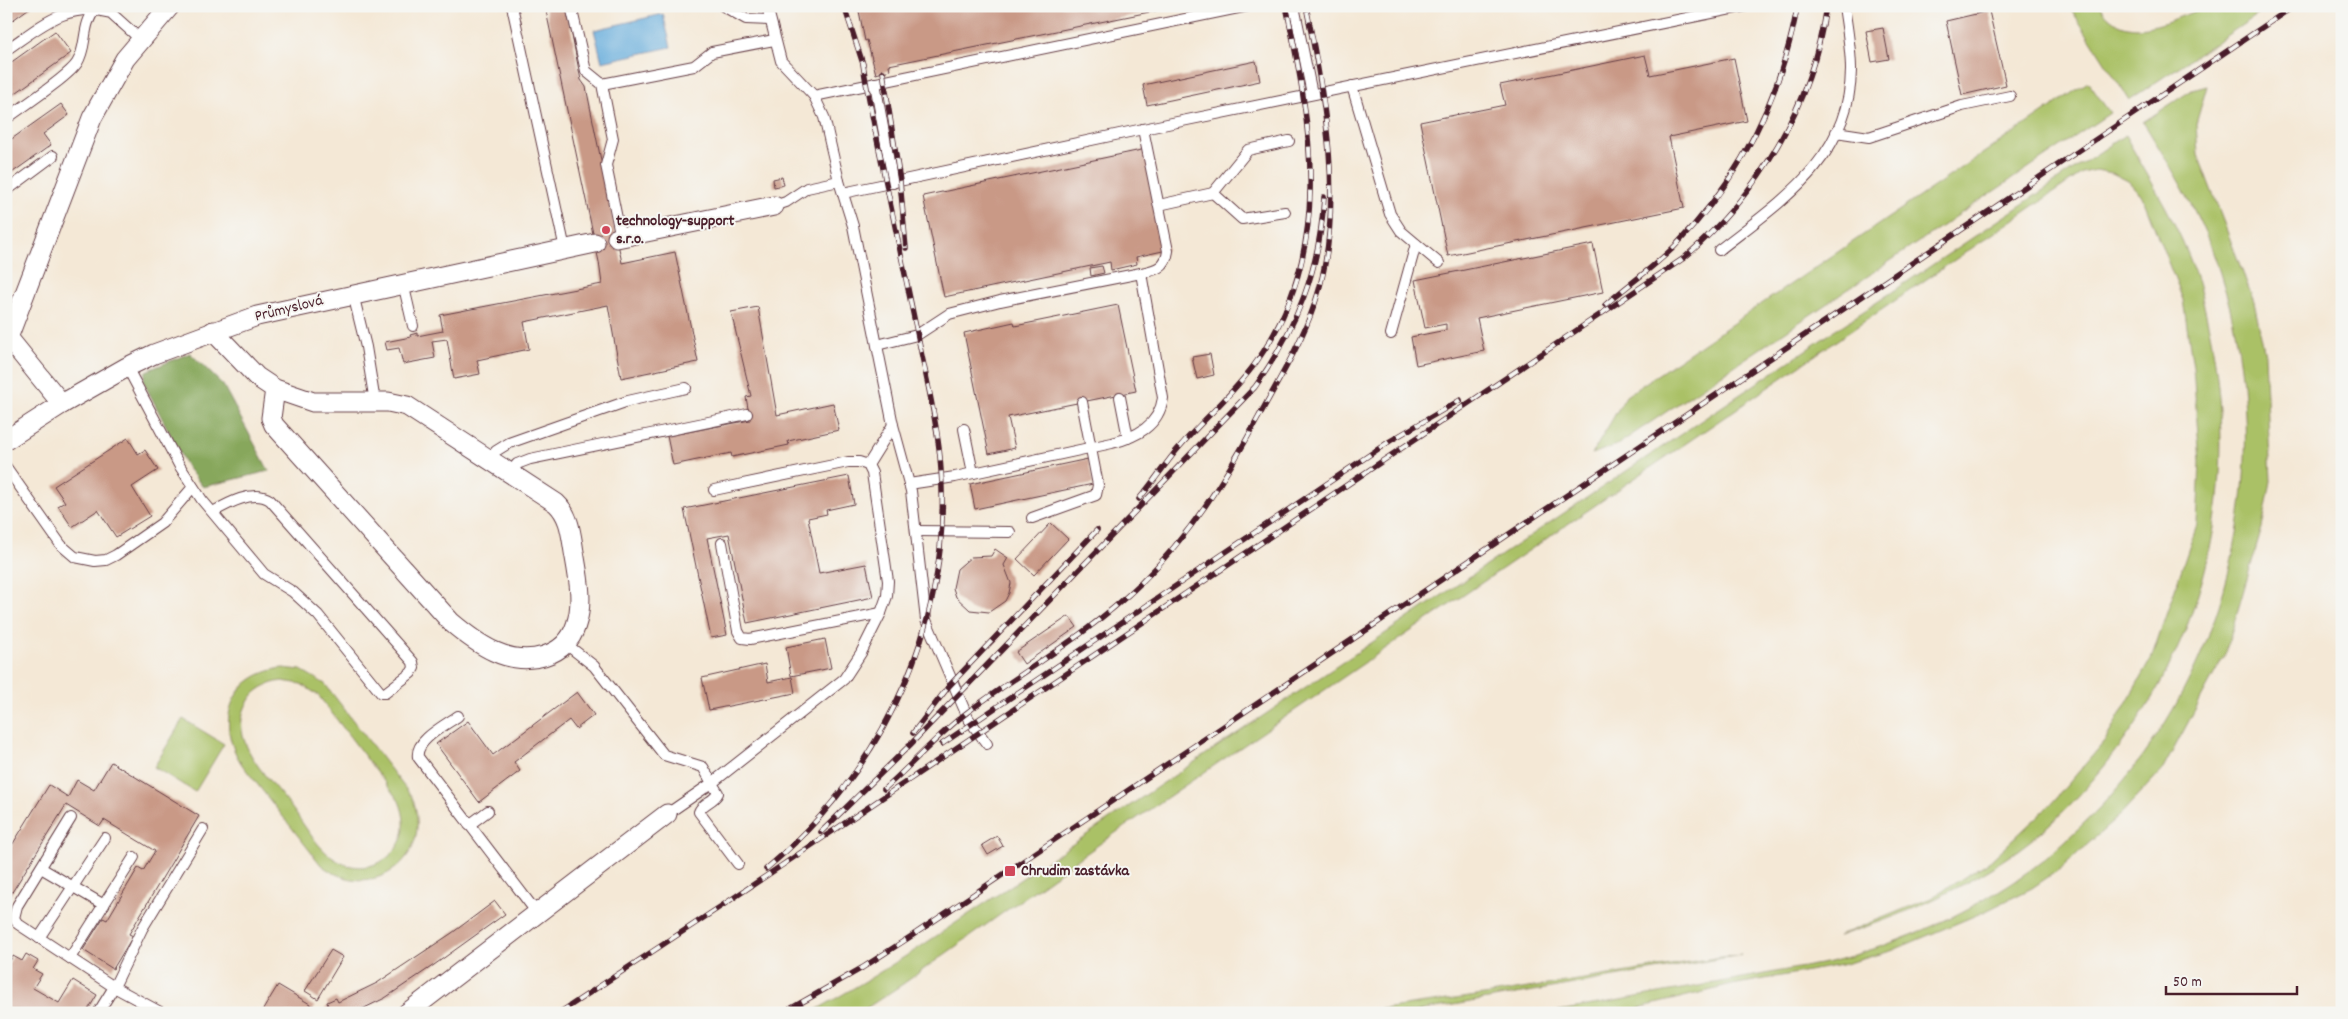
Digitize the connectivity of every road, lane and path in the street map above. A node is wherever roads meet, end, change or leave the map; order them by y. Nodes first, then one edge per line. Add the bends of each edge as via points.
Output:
1 (117, 6) edge
2 (170, 6) edge
3 (512, 6) edge
4 (571, 6) edge
5 (723, 6) edge
6 (767, 6) edge
7 (1248, 6) edge
8 (1294, 6) edge
9 (1746, 6) edge
10 (1844, 6) edge
11 (96, 9) edge
12 (770, 20) junction
13 (121, 21) junction
14 (140, 40) junction
15 (774, 40) junction
16 (6, 50) edge
17 (602, 84) junction
18 (875, 84) junction
19 (1352, 86) junction
20 (1312, 94) junction
21 (814, 96) junction
22 (2010, 96) dead end
23 (6, 119) edge
24 (1143, 128) junction
25 (1836, 132) junction
26 (1289, 141) dead end
27 (53, 156) dead end
28 (839, 181) junction
29 (893, 183) junction
30 (6, 191) edge
31 (842, 193) junction
32 (1213, 193) junction
33 (1159, 205) junction
34 (774, 206) joint
35 (1284, 212) dead end
36 (619, 238) joint
37 (595, 243) dead end
38 (1416, 244) junction
39 (565, 249) junction
40 (1719, 250) dead end
41 (1439, 262) dead end
42 (1141, 273) junction
43 (403, 283) junction
44 (353, 294) junction
45 (412, 326) dead end
46 (213, 332) junction
47 (1391, 334) dead end
48 (7, 339) edge
49 (877, 345) junction
50 (127, 367) junction
51 (686, 388) dead end
52 (275, 390) junction
53 (1120, 397) dead end
54 (375, 402) junction
55 (1082, 402) dead end
56 (62, 404) junction
57 (747, 414) dead end
58 (893, 425) junction
59 (964, 429) dead end
60 (1128, 438) junction
61 (6, 440) edge
62 (1091, 448) junction
63 (489, 460) junction
64 (868, 465) junction
65 (6, 467) edge
66 (510, 473) junction
67 (973, 473) junction
68 (909, 484) junction
69 (193, 487) junction
70 (714, 490) dead end
71 (212, 512) junction
72 (1032, 518) dead end
73 (916, 531) junction
74 (1010, 532) dead end
75 (722, 543) dead end
76 (880, 613) junction
77 (566, 644) junction
78 (458, 716) dead end
79 (987, 744) dead end
80 (712, 783) junction
81 (488, 811) dead end
82 (667, 814) joint
83 (71, 818) dead end
84 (469, 825) junction
85 (203, 829) dead end
86 (104, 838) dead end
87 (134, 857) dead end
88 (738, 864) dead end
89 (40, 868) junction
90 (73, 887) junction
91 (104, 905) junction
92 (537, 913) junction
93 (39, 938) junction
94 (70, 958) junction
95 (114, 987) junction
96 (98, 1013) edge
97 (162, 1013) edge
98 (408, 1013) edge

1 - 13 lane
2 - 14 street
3 - 39 lane
4 - 17 lane via 586,71
5 - 12 lane via 746,19
6 - 12 lane
7 - 18 lane
8 - 20 lane
9 - 19 lane
10 - 25 lane via 1849,90
11 - 13 lane via 111,13
11 - 16 lane via 59,14
11 - 23 lane via 87,22 81,54 72,69
12 - 15 lane
13 - 14 lane
14 - 48 street via 113,79 92,118
15 - 17 lane via 712,52 694,66
15 - 21 lane via 784,66
17 - 36 lane via 613,139 606,165
18 - 21 lane
18 - 29 lane
19 - 20 lane
19 - 38 lane via 1390,214 1401,231
20 - 24 lane
21 - 28 lane via 824,117
22 - 25 lane via 1962,106 1869,137
24 - 29 lane
24 - 33 lane
25 - 40 lane via 1807,178
26 - 32 lane via 1248,150
27 - 30 lane
28 - 31 lane
28 - 34 lane via 807,188
29 - 31 lane
31 - 49 lane via 853,226
32 - 33 lane
32 - 35 lane via 1242,219
33 - 42 lane via 1168,256 1158,268
34 - 36 street
37 - 39 street, Průmyslová
38 - 41 lane
38 - 47 lane
39 - 43 street, Průmyslová
42 - 49 lane via 949,314 918,335
42 - 60 lane via 1163,398 1152,423
43 - 44 street, Průmyslová
43 - 45 lane
44 - 46 street, Průmyslová via 257,316
44 - 54 lane
46 - 50 street, Průmyslová
46 - 52 street via 257,377
48 - 56 street
49 - 58 lane
50 - 56 street, Průmyslová
50 - 69 lane
51 - 63 lane via 620,403 509,443
52 - 54 street via 313,402
52 - 77 street via 271,418 274,425 451,622 480,645 513,658 539,657
53 - 60 lane
54 - 63 street via 407,406
55 - 62 lane
56 - 61 street, Průmyslová
57 - 66 lane via 530,459 516,464
58 - 64 lane
58 - 68 lane
59 - 67 lane
60 - 62 lane
62 - 67 lane
62 - 72 lane via 1098,485 1096,495
63 - 66 street
64 - 70 lane via 848,462
64 - 76 lane via 872,473 888,581 887,596
65 - 69 lane via 61,545 75,557 95,561 116,555 162,523
66 - 77 street via 556,503 568,519 579,598 576,625
67 - 68 lane
68 - 73 lane
69 - 71 lane
71 - 71 lane via 264,574 292,592 318,615 377,690 385,693 412,673 413,662 270,500 261,496 242,499
73 - 74 lane
73 - 79 lane via 926,620 968,718
75 - 76 lane via 742,638
76 - 80 lane via 844,679
77 - 80 lane via 594,666 664,755 703,767
78 - 84 lane via 422,743 417,752 421,762
80 - 82 lane
80 - 88 lane via 718,793 699,812
81 - 84 lane
82 - 92 street
83 - 89 lane
84 - 92 lane
85 - 95 lane via 142,929
86 - 90 lane
87 - 91 lane
89 - 90 lane
89 - 93 lane via 13,915 16,923
90 - 91 lane
90 - 93 lane
91 - 94 lane
92 - 98 street
93 - 94 lane
94 - 95 lane
95 - 96 lane
95 - 97 lane

